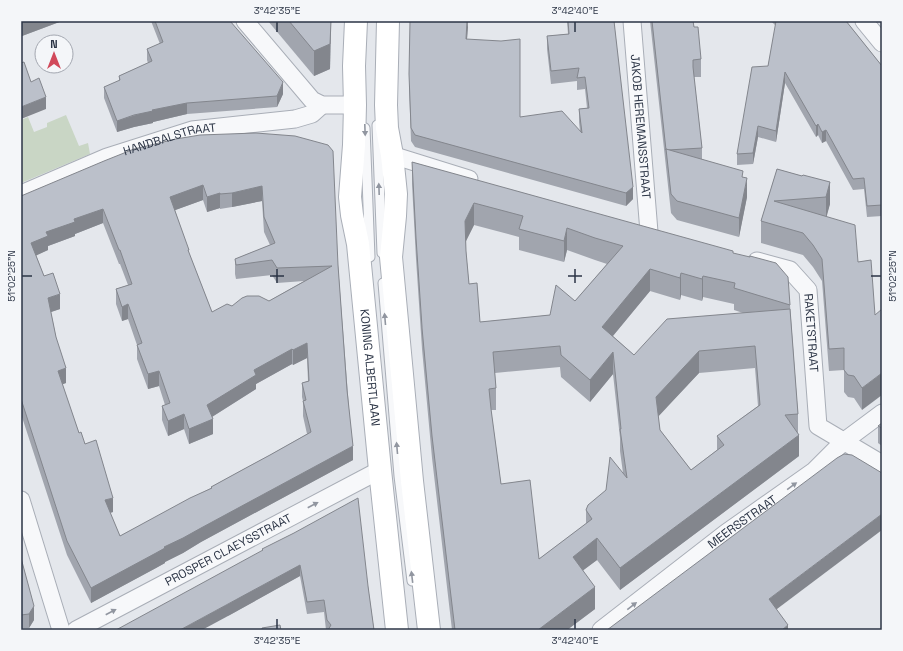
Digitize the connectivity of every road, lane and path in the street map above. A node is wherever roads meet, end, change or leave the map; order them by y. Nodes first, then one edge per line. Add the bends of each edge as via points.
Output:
1 (245, 21) edge
2 (356, 21) edge
3 (388, 21) edge
4 (632, 21) edge
5 (864, 21) edge
6 (882, 43) edge
7 (322, 105) junction
8 (368, 109) junction
9 (392, 155) junction
10 (485, 184) edge
11 (21, 194) edge
12 (649, 232) edge
13 (746, 258) edge
14 (370, 266) dead end
15 (371, 282) dead end
16 (381, 390) dead end
17 (882, 413) edge
18 (843, 442) junction
19 (882, 464) edge
20 (385, 469) junction
21 (392, 491) dead end
22 (21, 500) edge
23 (414, 591) dead end
24 (61, 630) edge
25 (76, 630) edge
26 (397, 630) edge
27 (429, 630) edge
28 (601, 630) edge

1 - 7 street via 312,100
2 - 8 street, KONING ALBERTLAAN via 354,66
3 - 8 street, KONING ALBERTLAAN
4 - 12 street, JAKOB HEREMANSSTRAAT
5 - 6 street
7 - 8 street
7 - 11 street, HANDBALSTRAAT via 312,114 295,119 192,130 107,156
8 - 9 street, KONING ALBERTLAAN via 387,128
8 -> 14 lane
8 - 20 street, KONING ALBERTLAAN via 354,145 350,197
23 -> 8 lane via 399,476
9 - 10 street
9 - 27 street, KONING ALBERTLAAN via 396,194 391,257
13 - 18 street, RAKETSTRAAT via 790,270 808,290 818,426
15 - 16 lane
17 - 18 street, MEERSSTRAAT
18 - 19 street
28 -> 18 street, MEERSSTRAAT via 726,533 814,471
20 - 21 lane
25 -> 20 street, PROSPER CLAEYSSTRAAT
20 - 26 street, KONING ALBERTLAAN
22 - 24 street

